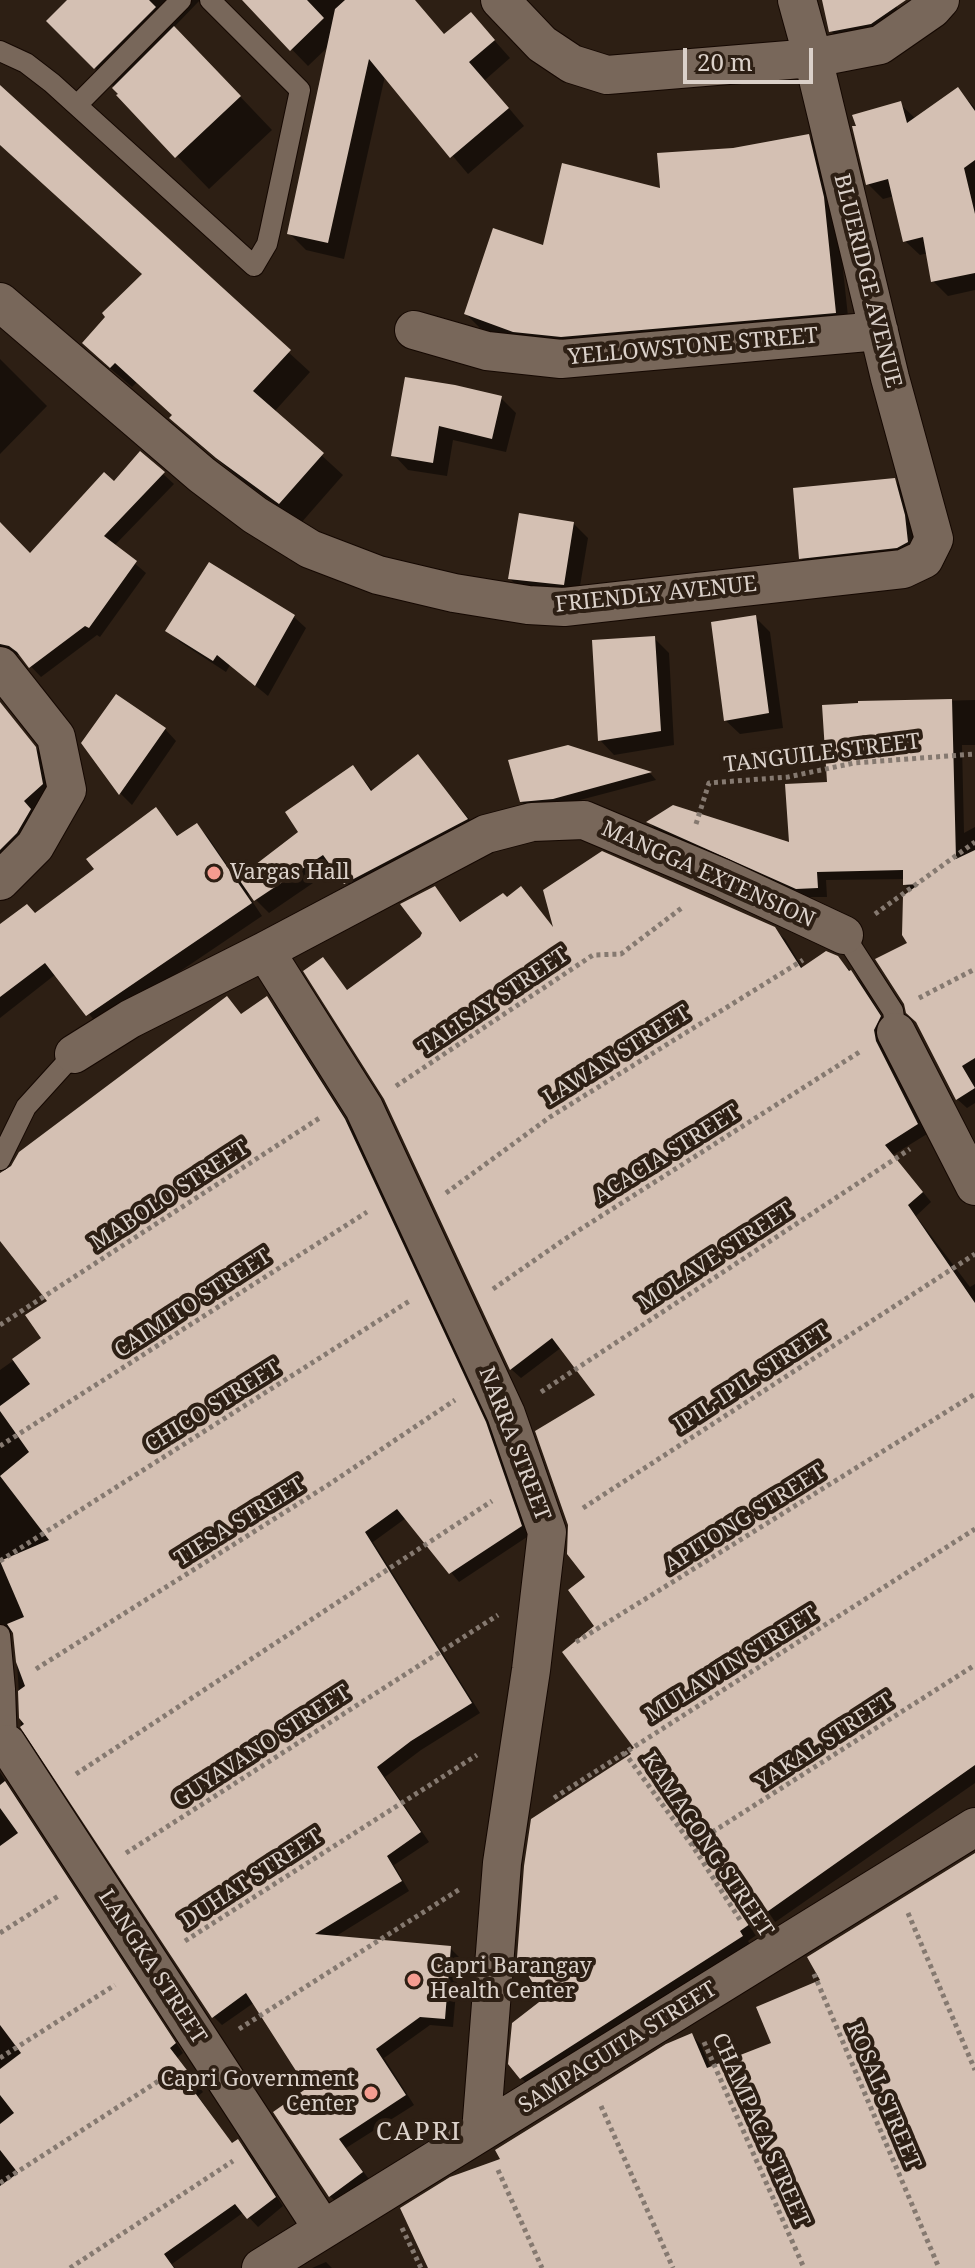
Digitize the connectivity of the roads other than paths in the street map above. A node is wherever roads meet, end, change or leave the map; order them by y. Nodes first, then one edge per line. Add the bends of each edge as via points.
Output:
1 (181, 0) edge
2 (210, 0) edge
3 (500, 0) edge
4 (797, 0) edge
5 (940, 0) edge
6 (0, 51) edge
7 (813, 58) junction
8 (77, 105) junction
9 (0, 302) edge
10 (414, 330) dead end
11 (879, 331) junction
12 (924, 559) joint
13 (0, 666) edge
14 (0, 881) edge
15 (844, 935) joint
16 (265, 951) junction
17 (894, 1021) joint
18 (74, 1054) joint
19 (0, 1160) edge
20 (975, 1186) edge
21 (0, 1635) edge
22 (3, 1753) edge
23 (975, 1827) edge
24 (481, 2132) junction
25 (323, 2229) junction
26 (261, 2268) edge

1 - 8 lane
2 - 8 lane via 300,90 267,244 254,266
3 - 7 street via 542,44 572,64 607,75
4 - 7 street, BLUERIDGE AVENUE
5 - 7 street via 880,45
6 - 8 lane via 26,63
7 - 11 street, BLUERIDGE AVENUE
9 - 12 street, FRIENDLY AVENUE via 255,515 310,549 378,575 454,593 564,607 903,569
10 - 11 street, YELLOWSTONE STREET via 487,351 561,359
11 - 12 street, BLUERIDGE AVENUE via 934,539
13 - 14 street via 56,737 67,790 35,846
15 - 16 street, MANGGA EXTENSION via 584,820 532,822 486,834
15 - 17 lane
16 - 18 street, MANGGA EXTENSION via 130,1019
16 - 24 street, NARRA STREET via 360,1101 506,1414 547,1532 504,1846
17 - 20 street
18 - 19 lane via 26,1107
21 - 22 lane
22 - 25 street, LANGKA STREET via 40,1797
23 - 24 street, SAMPAGUITA STREET
24 - 25 street, SAMPAGUITA STREET
25 - 26 street, SAMPAGUITA STREET

